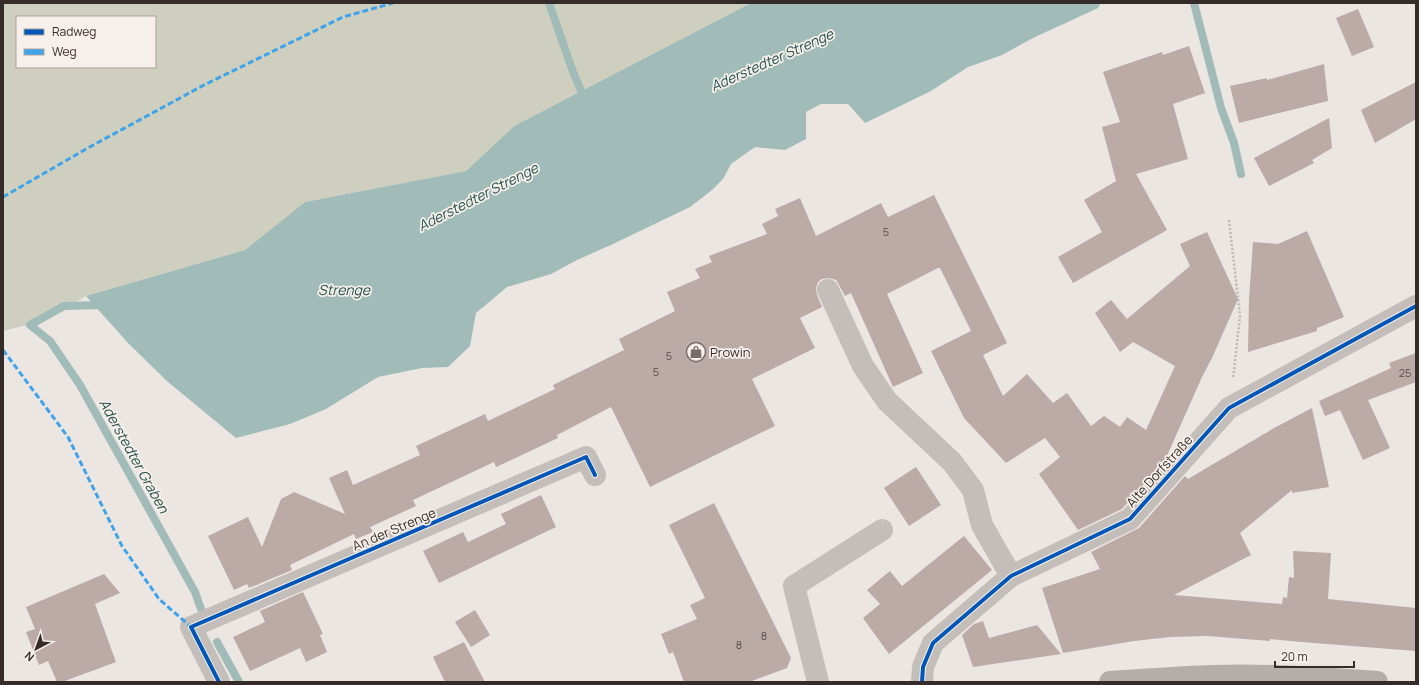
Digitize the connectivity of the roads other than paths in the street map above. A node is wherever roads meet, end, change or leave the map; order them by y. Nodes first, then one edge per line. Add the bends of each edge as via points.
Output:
1 (828, 290) dead end
2 (1416, 306) edge
3 (595, 474) dead end
4 (882, 530) dead end
5 (1011, 576) junction
6 (1309, 679) edge
7 (219, 682) edge
8 (818, 682) edge
9 (922, 682) edge
10 (1110, 682) edge
11 (1377, 682) edge

1 - 5 street via 862,366 887,401 952,462 973,490 982,524
2 - 5 street, Alte Dorfstraße via 1229,408 1130,519
3 - 7 street, An der Strenge via 586,457 192,627
4 - 8 street via 794,586
5 - 9 street, Alte Dorfstraße via 933,643 923,667
6 - 10 main road via 1213,676
6 - 11 main road

